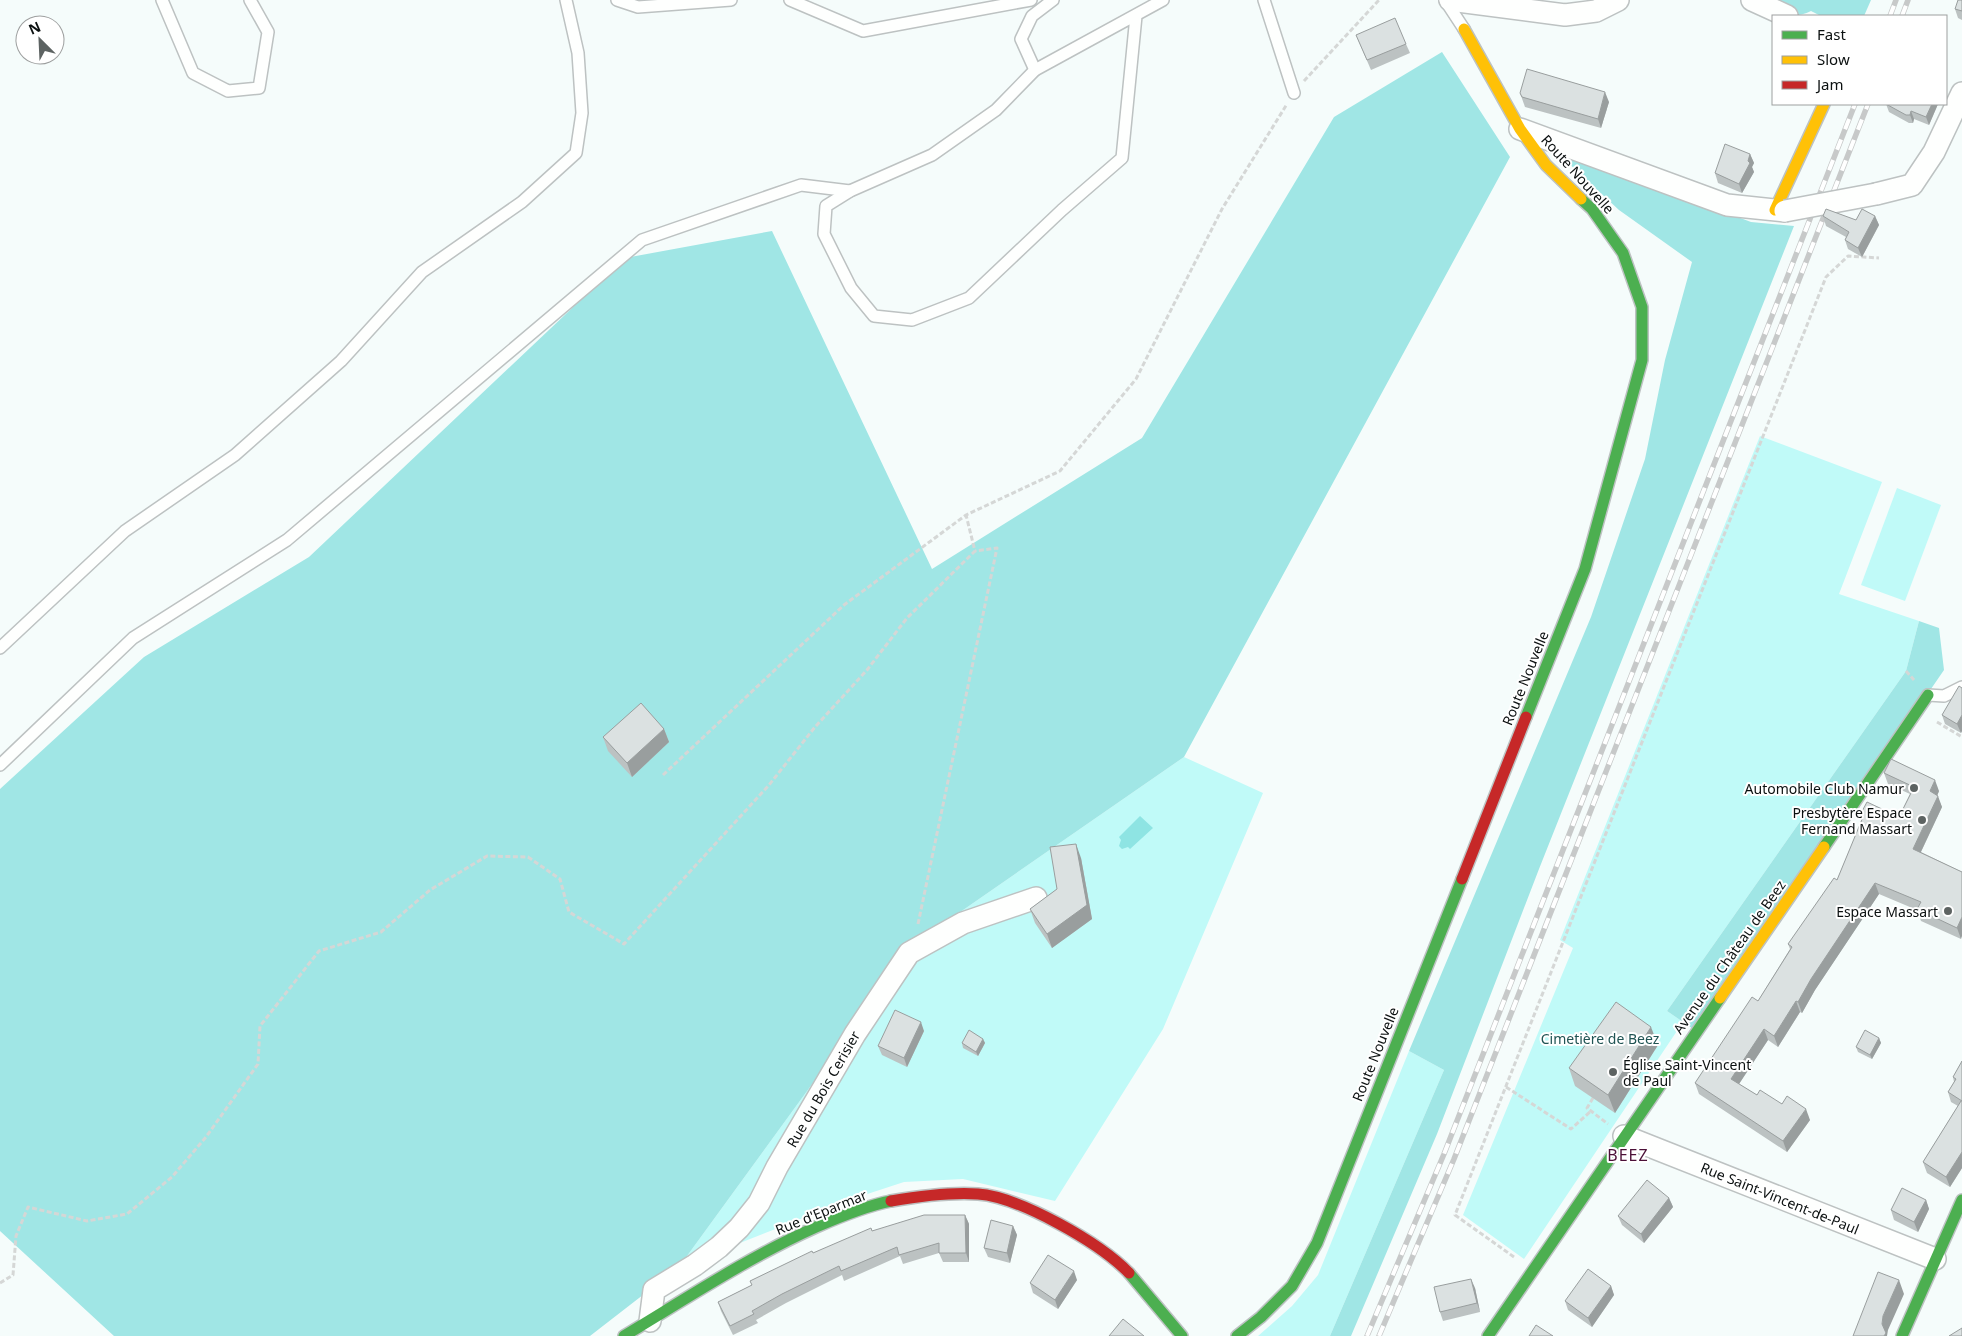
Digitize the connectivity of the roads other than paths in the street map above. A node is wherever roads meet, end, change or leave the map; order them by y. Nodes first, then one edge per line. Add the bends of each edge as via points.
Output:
1 (162, 0) edge
2 (250, 0) edge
3 (566, 0) edge
4 (617, 0) edge
5 (731, 0) edge
6 (790, 0) edge
7 (1031, 0) edge
8 (1053, 0) edge
9 (1163, 0) edge
10 (1264, 0) edge
11 (1445, 0) edge
12 (1450, 0) edge
13 (1618, 0) edge
14 (1752, 0) edge
15 (1785, 15) edge
16 (1136, 16) junction
17 (1464, 29) joint
18 (1035, 70) junction
19 (1294, 92) road end
20 (1962, 94) edge
21 (1824, 105) edge
22 (1520, 129) junction
23 (850, 191) junction
24 (1780, 211) junction
25 (0, 648) edge
26 (1962, 687) edge
27 (1928, 695) joint
28 (0, 765) edge
29 (1036, 898) dead end
30 (1624, 1136) junction
31 (1962, 1200) edge
32 (1936, 1259) junction
33 (650, 1320) junction
34 (624, 1336) edge
35 (1182, 1336) edge
36 (1237, 1336) edge
37 (1488, 1336) edge
38 (1902, 1336) edge

1 - 2 lane via 193,73 228,91 259,88 268,32
3 - 25 lane via 578,53 582,113 576,153 522,202 422,272 341,361 235,455 125,531
4 - 5 lane via 638,7
6 - 7 lane via 863,31
8 - 18 lane via 1032,16 1021,39
9 - 16 lane
10 - 19 lane
11 - 17 lane
12 - 13 street via 1565,15 1596,11
14 - 15 street
16 - 18 lane
16 - 23 lane via 1122,158 969,298 912,320 874,316 851,288 824,234 826,206
17 - 22 street, Route Nouvelle
18 - 23 lane via 996,110 932,155
20 - 24 street, bridge via 1934,152 1912,185
21 - 24 street
22 - 24 street via 1727,205
22 - 36 street, Route Nouvelle via 1546,165 1592,209 1623,253 1642,307 1642,360 1585,569 1317,1243 1292,1286
23 - 28 lane via 801,185 642,240 287,540 133,638
26 - 27 lane via 1944,696
27 - 30 street, Avenue du Château de Beez
29 - 33 street, Rue du Bois Cerisier via 963,923 910,954 855,1034 759,1203 740,1228 719,1247 654,1290
30 - 32 street, Rue Saint-Vincent-de-Paul
30 - 37 street, Avenue du Château de Beez
31 - 32 street
32 - 38 street
33 - 34 street, Rue d'Eparmar
33 - 35 street, Rue d'Eparmar via 793,1237 865,1208 931,1193 981,1194 1022,1206 1077,1234 1114,1258 1149,1294

